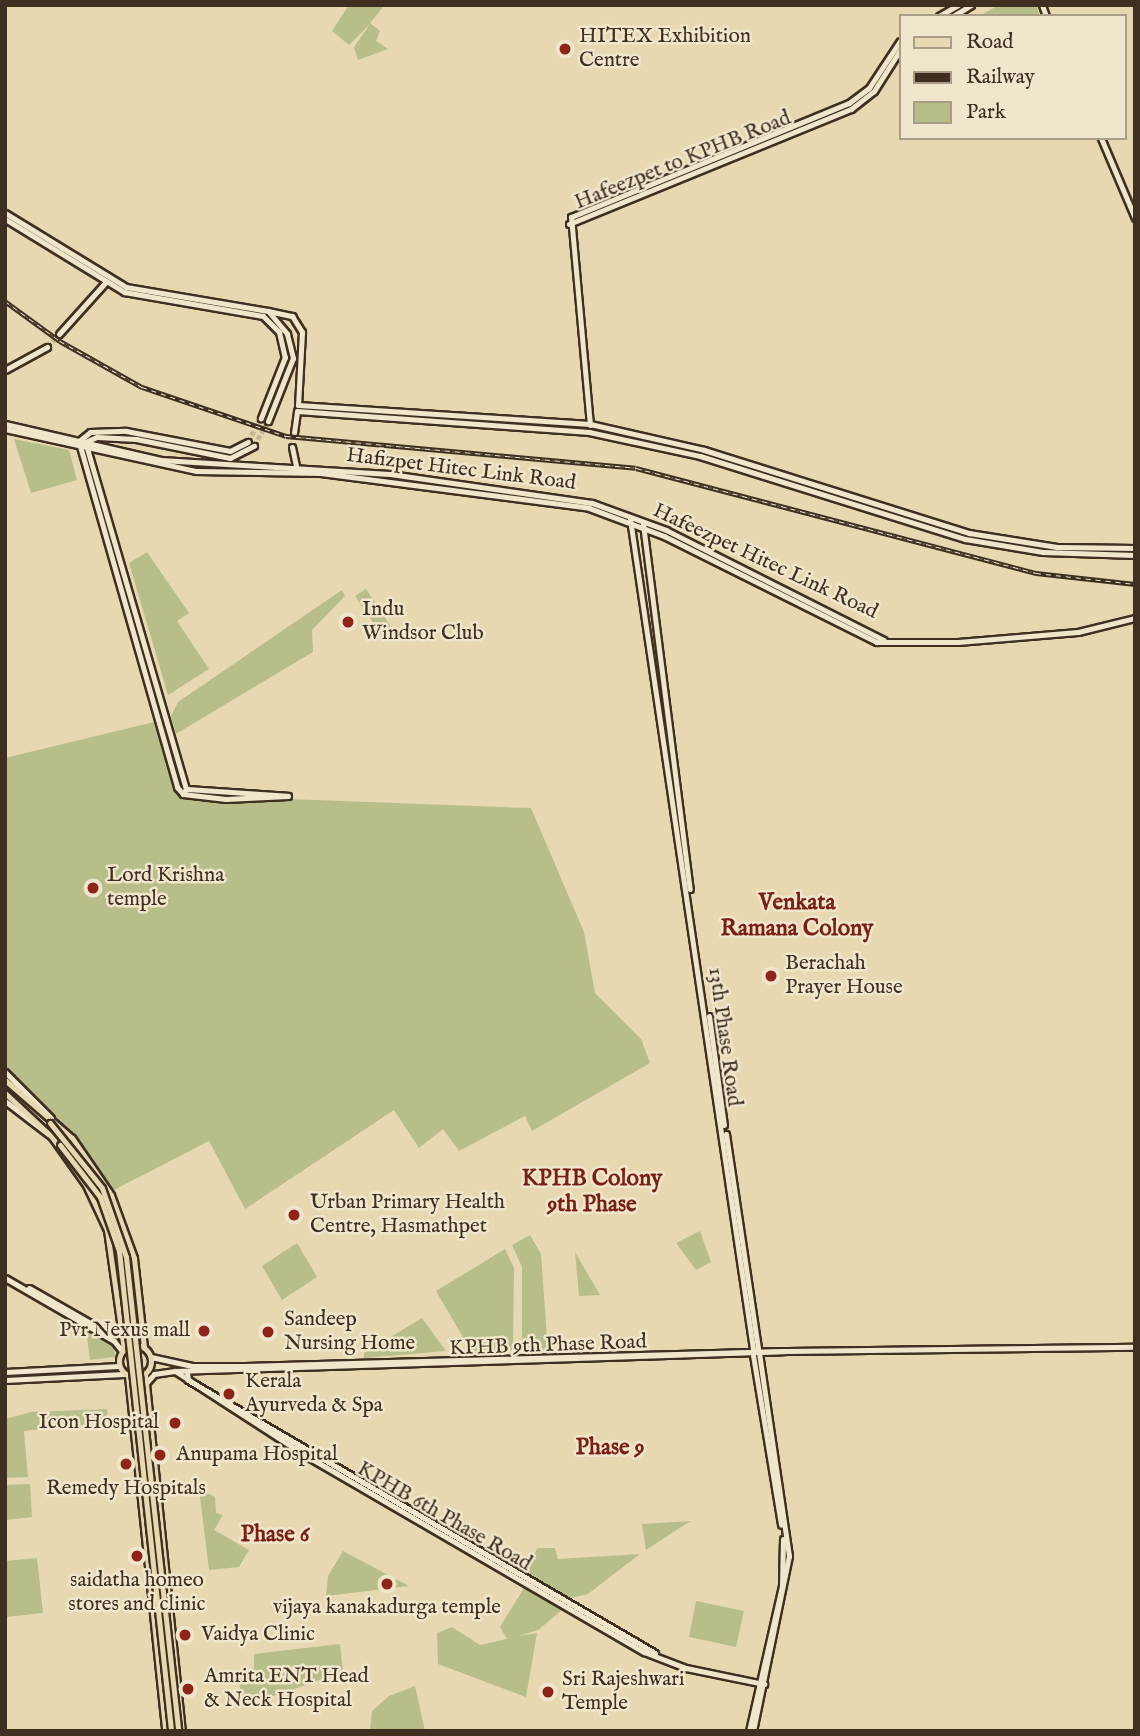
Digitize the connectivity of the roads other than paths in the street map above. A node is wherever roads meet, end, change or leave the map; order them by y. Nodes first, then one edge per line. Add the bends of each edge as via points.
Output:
1 (958, 5) edge
2 (942, 14) edge
3 (898, 44) edge
4 (898, 53) edge
5 (1102, 140) edge
6 (1132, 205) edge
7 (5, 213) edge
8 (1135, 218) edge
9 (5, 219) edge
10 (569, 224) junction
11 (97, 278) junction
12 (106, 282) junction
13 (96, 293) junction
14 (268, 311) junction
15 (46, 346) tunnel mouth
16 (5, 369) edge
17 (297, 408) junction
18 (261, 418) tunnel mouth
19 (268, 421) tunnel mouth
20 (590, 424) junction
21 (5, 427) edge
22 (589, 432) junction
23 (294, 433) tunnel mouth
24 (83, 444) junction
25 (251, 444) dead end
26 (292, 447) tunnel mouth
27 (298, 467) junction
28 (630, 519) junction
29 (643, 524) junction
30 (1135, 548) edge
31 (1135, 555) edge
32 (646, 574) junction
33 (637, 575) junction
34 (1135, 618) edge
35 (185, 791) junction
36 (686, 876) junction
37 (5, 1072) edge
38 (5, 1080) edge
39 (5, 1093) edge
40 (5, 1101) edge
41 (48, 1119) junction
42 (50, 1135) junction
43 (5, 1276) edge
44 (138, 1298) junction
45 (119, 1300) junction
46 (122, 1329) junction
47 (144, 1347) junction
48 (1135, 1347) edge
49 (123, 1350) junction
50 (756, 1352) junction
51 (151, 1357) junction
52 (119, 1366) junction
53 (175, 1371) junction
54 (5, 1372) edge
55 (187, 1372) junction
56 (145, 1374) junction
57 (126, 1375) junction
58 (5, 1380) edge
59 (146, 1383) junction
60 (159, 1509) junction
61 (143, 1511) junction
62 (666, 1661) junction
63 (762, 1684) junction
64 (165, 1731) edge
65 (171, 1731) edge
66 (180, 1731) edge
67 (751, 1731) edge

1 - 2 street
3 - 10 street via 869,88 849,103 581,211
4 - 10 street, Hafeezpet to KPHB Road via 874,91 851,109
5 - 6 street
6 - 8 street
7 - 12 street
9 - 11 street
10 - 20 street, Hafeezpet to KPHB Road
11 - 12 street
11 - 13 street
12 - 13 street
12 - 13 street via 59,334
12 - 14 street
12 - 18 street via 136,296 238,308 272,324 282,340 285,366
14 - 17 street via 292,316 302,332
14 - 19 street via 283,326 293,358
15 - 16 street
17 - 20 street
17 - 22 street
17 - 23 street
20 - 22 street, Hafeezpet to KPHB Road
20 - 30 street via 704,450 969,533 1057,547
21 - 24 street
22 - 31 street via 700,456 965,539 1043,552
24 - 25 street via 90,432 126,431 230,451
24 - 27 street, Hafizpet Hitec Link Road via 211,466
24 - 28 street via 196,471 321,472 554,501
24 - 35 street
26 - 27 street via 291,461
27 - 28 street, Hafizpet Hitec Link Road via 556,496
28 - 29 street, Hafeezpet Hitec Link Road
28 - 33 street, 13th Phase Road
29 - 32 street, 13th Phase Road
29 - 34 street, Hafeezpet Hitec Link Road via 856,632 884,640 958,642 1078,632
32 - 33 street
32 - 36 street, 13th Phase Road
33 - 36 street, 13th Phase Road
35 - 35 street via 288,796 226,799
36 - 50 street, 13th Phase Road
37 - 41 street
38 - 41 main road
39 - 42 main road
40 - 42 street
41 - 44 main road via 88,1156 111,1195 134,1258
41 - 66 main road, bridge via 102,1188 126,1257
42 - 45 main road via 103,1219
42 - 65 main road, bridge via 100,1197 119,1251
43 - 46 street via 112,1334
43 - 49 street
44 - 45 main road
44 - 47 main road
45 - 46 main road
46 - 49 main road
47 - 49 main road
47 - 51 main road
48 - 50 street, KPHB 9th Phase Road
49 - 52 main road
50 - 51 street, KPHB 9th Phase Road via 245,1366 192,1366
50 - 55 street, KPHB 9th Phase Road
50 - 63 street, 13th Phase Road via 789,1556
51 - 56 main road
52 - 54 street
52 - 57 main road
53 - 55 street, KPHB 9th Phase Road
53 - 59 street, KPHB 9th Phase Road via 154,1374
53 - 62 street, KPHB 6th Phase Road via 362,1488
55 - 62 street, KPHB 6th Phase Road via 188,1380
56 - 57 main road
56 - 59 main road
57 - 58 street
57 - 61 main road
59 - 60 main road
60 - 61 main road
60 - 66 main road
61 - 64 main road
62 - 63 street, KPHB 6th Phase Road
63 - 67 street, 13th Phase Road

